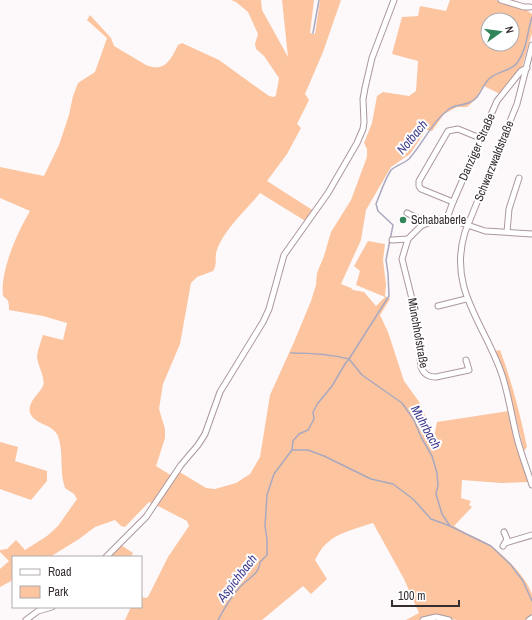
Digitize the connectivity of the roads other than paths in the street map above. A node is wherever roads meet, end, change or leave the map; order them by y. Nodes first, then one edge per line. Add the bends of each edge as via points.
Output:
1 (394, 0) edge
2 (502, 0) edge
3 (530, 0) edge
4 (531, 8) edge
5 (532, 45) edge
6 (527, 68) junction
7 (514, 81) junction
8 (522, 88) junction
9 (480, 138) junction
10 (519, 178) dead end
11 (453, 202) junction
12 (407, 213) dead end
13 (447, 218) junction
14 (428, 222) junction
15 (467, 226) junction
16 (506, 232) junction
17 (532, 234) edge
18 (408, 239) junction
19 (392, 240) dead end
20 (466, 300) junction
21 (438, 306) dead end
22 (466, 360) dead end
23 (532, 484) edge
24 (504, 532) dead end
25 (532, 535) edge
26 (107, 556) edge
27 (48, 608) edge
28 (532, 618) edge
29 (26, 620) edge
30 (423, 620) edge
31 (449, 620) edge
32 (529, 620) edge

1 - 26 street via 372,58 363,99 363,129 358,143 328,193 284,255 269,309 220,392 205,434 146,517
2 - 4 street
3 - 4 street
5 - 6 street, Schwarzwaldstraße
6 - 7 street, Danziger Straße
6 - 8 street, Schwarzwaldstraße
7 - 8 street via 521,83
7 - 9 street, Danziger Straße via 497,101
8 - 15 street, Schwarzwaldstraße
9 - 11 street, Danziger Straße
9 - 11 street via 458,129 448,131 419,181 421,188
10 - 16 street via 509,209
11 - 13 street, Danziger Straße
12 - 14 street
13 - 14 street, Münchhofstraße
13 - 15 street
14 - 18 street, Münchhofstraße
15 - 16 street via 485,231
15 - 20 street, Schwarzwaldstraße via 459,261
16 - 17 street
18 - 19 street
18 - 22 street, Münchhofstraße via 402,259 414,307 421,367 431,377 436,377 469,370
20 - 21 street
20 - 23 street, Schwarzwaldstraße via 494,354 503,378
24 - 25 street via 507,539 504,545
27 - 29 street via 38,611
28 - 32 street
30 - 31 street via 436,617

